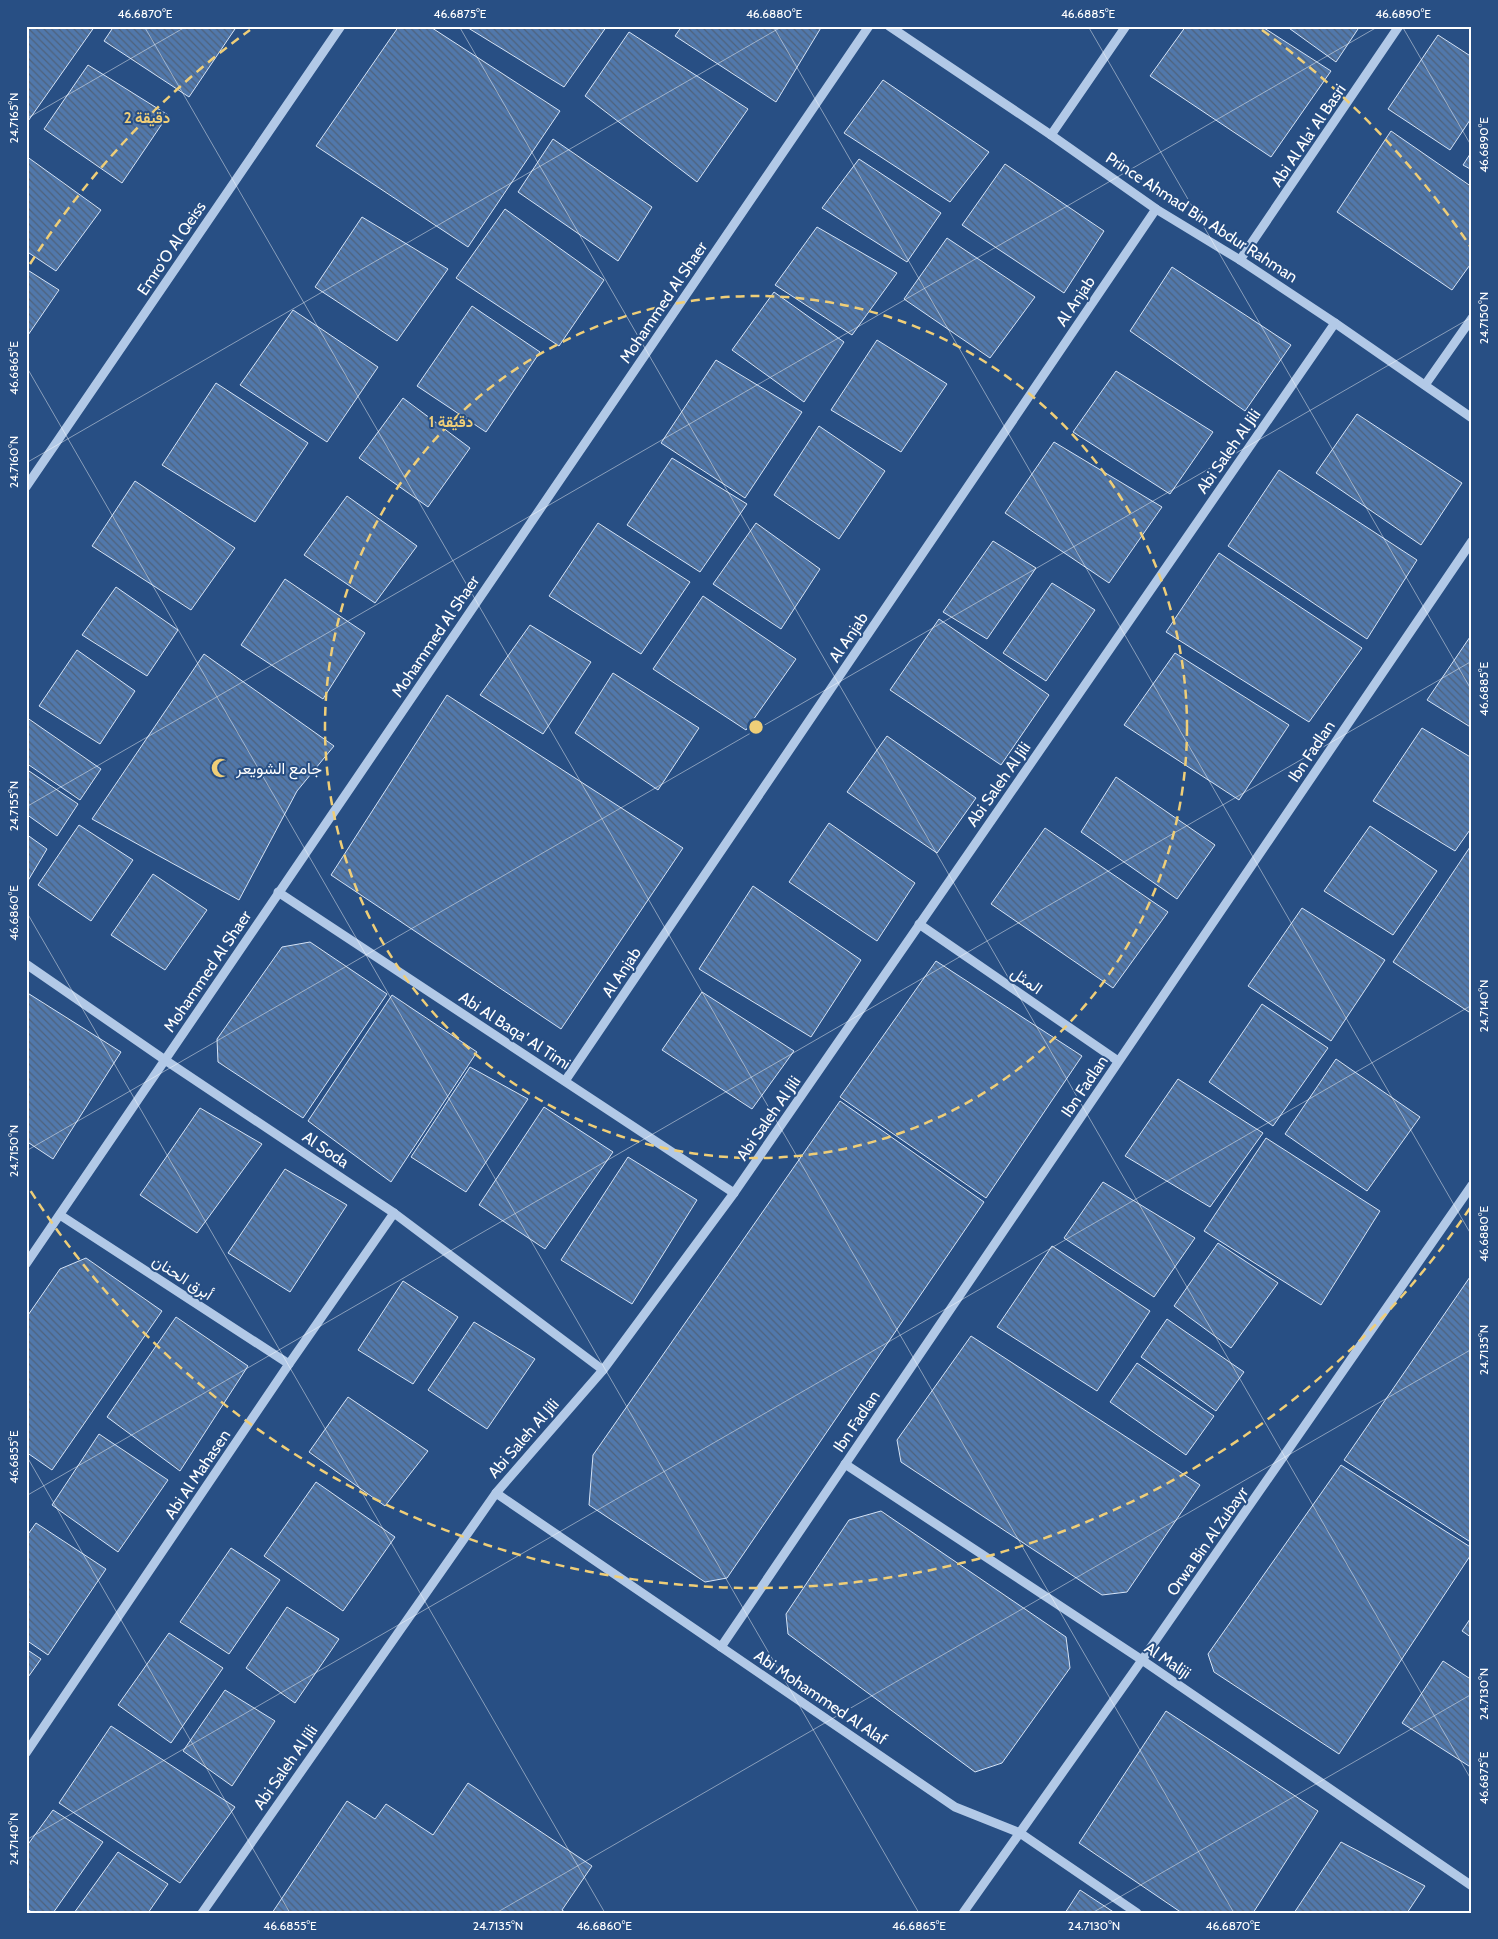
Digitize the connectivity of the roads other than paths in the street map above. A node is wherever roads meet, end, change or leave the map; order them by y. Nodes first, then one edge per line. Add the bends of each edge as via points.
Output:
1 (341, 26) edge
2 (869, 26) edge
3 (889, 26) edge
4 (1126, 26) edge
5 (1399, 26) edge
6 (1051, 135) junction
7 (1156, 210) junction
8 (1240, 260) junction
9 (1472, 318) edge
10 (1336, 322) junction
11 (1425, 385) junction
12 (1472, 418) edge
13 (26, 486) edge
14 (1472, 541) edge
15 (278, 892) junction
16 (919, 924) junction
17 (26, 964) edge
18 (165, 1060) junction
19 (1118, 1061) junction
20 (565, 1080) junction
21 (1472, 1185) edge
22 (734, 1193) junction
23 (394, 1213) junction
24 (60, 1215) junction
25 (26, 1264) edge
26 (289, 1364) junction
27 (603, 1370) junction
28 (845, 1464) junction
29 (496, 1493) junction
30 (721, 1647) junction
31 (1142, 1660) junction
32 (26, 1753) edge
33 (1020, 1833) junction
34 (1472, 1886) edge
35 (202, 1913) edge
36 (963, 1913) edge
37 (1137, 1913) edge

1 - 13 street, Emro'O Al Qeiss
2 - 15 street, Mohammed Al Shaer
3 - 6 street, Prince Ahmad Bin Abdur Rahman
4 - 6 street
5 - 8 street, Abi Al Ala' Al Basri
6 - 7 street, Prince Ahmad Bin Abdur Rahman
7 - 8 street, Prince Ahmad Bin Abdur Rahman
7 - 20 street, Al Anjab
8 - 10 street, Prince Ahmad Bin Abdur Rahman
9 - 11 street
10 - 11 street, Prince Ahmad Bin Abdur Rahman
10 - 16 street, Abi Saleh Al Jili
11 - 12 street, Prince Ahmad Bin Abdur Rahman
14 - 19 street, Ibn Fadlan
15 - 18 street, Mohammed Al Shaer
15 - 20 street, Abi Al Baqa' Al Timi
16 - 19 street, المثل
16 - 22 street, Abi Saleh Al Jili
17 - 18 street, Al Soda
18 - 23 street, Al Soda
18 - 24 street, Mohammed Al Shaer
19 - 28 street, Ibn Fadlan
20 - 22 street, Abi Al Baqa' Al Timi
21 - 31 street, Orwa Bin Al Zubayr
22 - 27 street, Abi Saleh Al Jili
23 - 26 street, Abi Al Mahasen
23 - 27 street, Al Soda
24 - 25 street, Mohammed Al Shaer
24 - 26 street, أبرق الحنان
26 - 32 street, Abi Al Mahasen
27 - 29 street, Abi Saleh Al Jili
28 - 30 street, Ibn Fadlan
28 - 31 street, Al Maliji
29 - 30 street, Abi Mohammed Al Alaf
29 - 35 street, Abi Saleh Al Jili
30 - 33 street, Abi Mohammed Al Alaf via 955,1807
31 - 33 street, Orwa Bin Al Zubayr
31 - 34 street, Al Maliji
33 - 36 street, Orwa Bin Al Zubayr
33 - 37 street, Abi Mohammed Al Alaf

